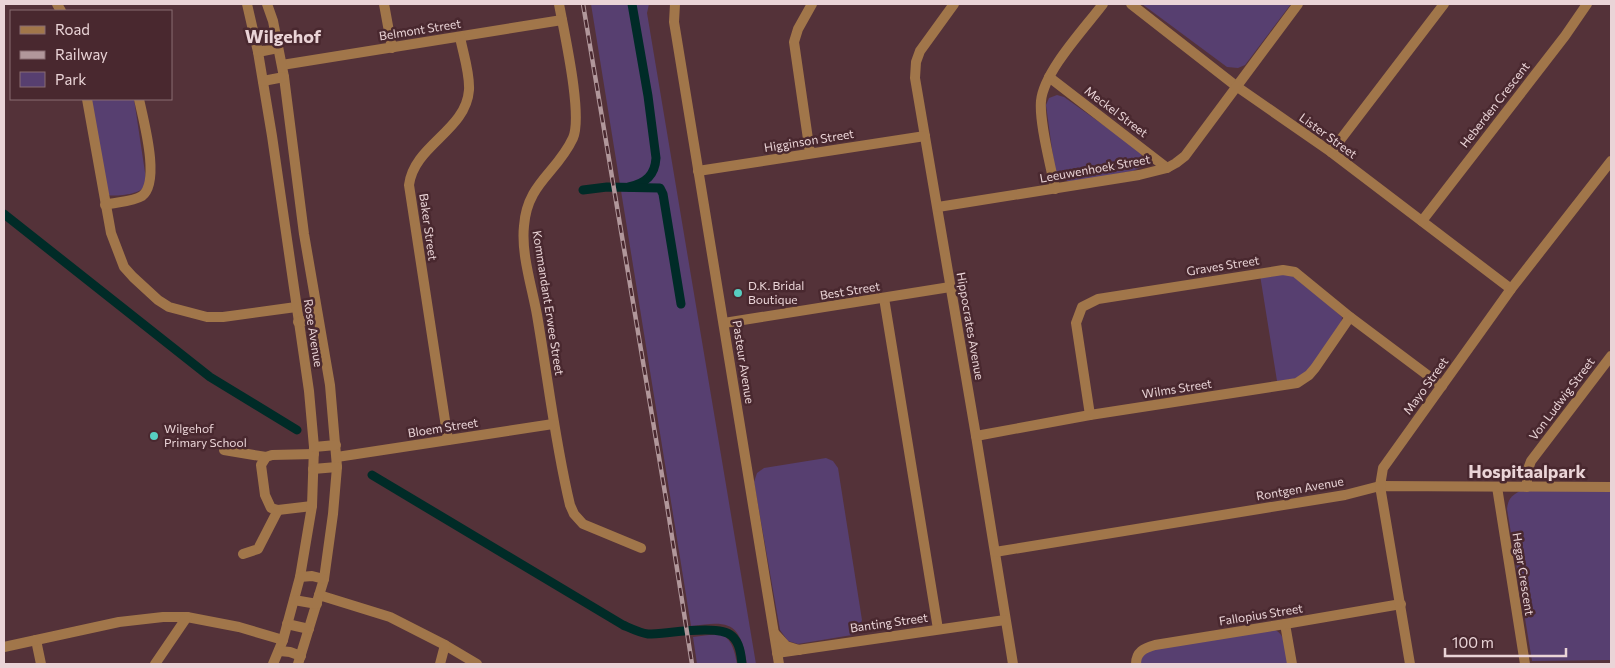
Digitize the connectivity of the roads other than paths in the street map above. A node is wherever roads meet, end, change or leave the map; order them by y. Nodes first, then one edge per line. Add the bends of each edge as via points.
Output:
1 (247, 4) edge
2 (267, 4) edge
3 (384, 4) edge
4 (559, 4) edge
5 (675, 4) edge
6 (812, 4) edge
7 (954, 4) edge
8 (1103, 4) edge
9 (1131, 4) edge
10 (1298, 4) edge
11 (1444, 4) edge
12 (1587, 4) edge
13 (562, 20) junction
14 (460, 37) junction
15 (278, 48) junction
16 (392, 48) junction
17 (258, 52) junction
18 (282, 66) junction
19 (284, 77) junction
20 (1049, 77) junction
21 (263, 81) junction
22 (1236, 86) junction
23 (87, 100) edge
24 (139, 100) edge
25 (925, 136) junction
26 (1330, 152) junction
27 (810, 153) junction
28 (1611, 161) edge
29 (1167, 168) junction
30 (698, 171) junction
31 (1055, 189) junction
32 (105, 204) junction
33 (938, 208) junction
34 (1422, 221) junction
35 (950, 287) junction
36 (1511, 289) junction
37 (313, 290) junction
38 (294, 293) junction
39 (884, 298) junction
40 (296, 307) junction
41 (1350, 317) junction
42 (318, 319) junction
43 (298, 322) junction
44 (724, 324) junction
45 (1611, 356) edge
46 (1442, 386) junction
47 (1090, 415) junction
48 (553, 424) junction
49 (976, 436) junction
50 (448, 440) junction
51 (336, 445) junction
52 (224, 450) dead end
53 (314, 450) junction
54 (266, 457) junction
55 (337, 462) junction
56 (313, 469) junction
57 (1380, 486) junction
58 (1497, 487) junction
59 (1527, 487) junction
60 (1611, 487) edge
61 (312, 506) junction
62 (278, 510) junction
63 (641, 548) dead end
64 (995, 552) junction
65 (243, 554) dead end
66 (300, 576) junction
67 (324, 580) junction
68 (294, 600) junction
69 (318, 600) junction
70 (1400, 604) junction
71 (187, 617) junction
72 (1005, 620) junction
73 (287, 624) junction
74 (1285, 624) junction
75 (309, 629) junction
76 (938, 629) junction
77 (774, 634) junction
78 (36, 640) junction
79 (283, 640) junction
80 (445, 645) junction
81 (4, 647) edge
82 (799, 650) junction
83 (280, 651) junction
84 (777, 653) junction
85 (299, 660) edge
86 (41, 664) edge
87 (155, 664) edge
88 (273, 664) edge
89 (440, 664) edge
90 (477, 664) edge
91 (779, 664) edge
92 (1013, 664) edge
93 (1136, 664) edge
94 (1292, 664) edge
95 (1410, 664) edge
96 (1525, 664) edge

1 - 17 street, Rose Avenue
2 - 15 street, Rose Avenue
3 - 16 street
4 - 13 street, Kommandant Erwee Street
5 - 30 street, Pasteur Avenue via 674,22
6 - 27 street via 794,42
7 - 25 street, Hippocrates Avenue via 928,37 916,62 915,78
8 - 20 street
9 - 22 street, Lister Street
10 - 22 street, Leeuwenhoek Street
11 - 26 street
12 - 34 street, Heberden Crescent
13 - 14 street, Belmont Street
13 - 48 street, Kommandant Erwee Street via 576,105 575,131 559,160 535,188 523,227
14 - 16 street, Belmont Street
14 - 50 street, Baker Street via 470,88 466,104 461,115 417,163 409,185
15 - 17 street
15 - 18 street, Rose Avenue
16 - 18 street, Belmont Street
17 - 21 street, Rose Avenue
18 - 19 street, Rose Avenue
19 - 21 street
19 - 37 street, Rose Avenue
20 - 29 street, Meckel Street
20 - 31 street via 1042,94 1041,109
21 - 38 street, Rose Avenue
22 - 26 street, Lister Street
22 - 29 street, Leeuwenhoek Street via 1192,147
23 - 32 street
24 - 32 street via 150,156 151,181 142,196
25 - 27 street, Higginson Street
25 - 33 street, Hippocrates Avenue
26 - 34 street, Lister Street
27 - 30 street, Higginson Street
28 - 36 street, Mayo Street
29 - 31 street, Leeuwenhoek Street
30 - 44 street, Pasteur Avenue
31 - 33 street, Leeuwenhoek Street
32 - 40 street via 111,233 124,267 169,307 206,317 223,317
33 - 35 street, Hippocrates Avenue
34 - 36 street, Lister Street
35 - 39 street, Best Street
35 - 49 street, Hippocrates Avenue
36 - 46 street, Mayo Street
37 - 38 street
37 - 42 street, Rose Avenue
38 - 40 street, Rose Avenue
39 - 44 street, Best Street
39 - 76 street
40 - 43 street, Rose Avenue
41 - 46 street, Graves Street
41 - 47 street, Wilms Street via 1314,368 1297,383
41 - 47 street, Graves Street via 1295,272 1282,270 1098,299 1082,307 1076,323
42 - 43 street
42 - 51 street, Rose Avenue via 330,385
43 - 53 street, Rose Avenue
44 - 77 street, Pasteur Avenue
45 - 59 street, Von Ludwig Street via 1531,461
46 - 57 street, Mayo Street via 1382,468
47 - 49 street, Wilms Street
48 - 50 street, Bloem Street
48 - 63 street, Kommandant Erwee Street via 568,500 574,514 583,524
49 - 64 street, Hippocrates Avenue
50 - 55 street, Bloem Street
51 - 53 street
51 - 55 street, Rose Avenue
52 - 54 street
53 - 54 street
53 - 56 street, Rose Avenue
54 - 62 street via 261,465 265,495 271,508
55 - 56 street, Bloem Street
55 - 67 street, Rose Avenue
56 - 61 street, Rose Avenue
57 - 58 street, Rontgen Avenue
57 - 64 street, Rontgen Avenue via 1345,495
57 - 70 street, Mayo Street
58 - 59 street, Rontgen Avenue
58 - 96 street, Hegar Crescent
59 - 60 street, Rontgen Avenue
61 - 62 street
61 - 66 street, Rose Avenue
62 - 65 street via 258,549
64 - 72 street, Hippocrates Avenue
66 - 67 street
66 - 68 street, Rose Avenue
67 - 69 street, Rose Avenue
68 - 69 street
68 - 73 street, Rose Avenue
69 - 75 street, Rose Avenue
69 - 80 street via 390,617
70 - 74 street, Fallopius Street
70 - 95 street, Mayo Street
71 - 78 street via 163,616 119,622
71 - 79 street
71 - 87 street
72 - 76 street, Banting Street
72 - 92 street, Hippocrates Avenue
73 - 75 street
73 - 79 street, Rose Avenue
74 - 93 street, Fallopius Street via 1149,646 1140,651
74 - 94 street
75 - 85 street, Rose Avenue
76 - 82 street, Banting Street
77 - 82 street via 786,646
77 - 84 street, Pasteur Avenue
78 - 81 street
78 - 86 street
79 - 83 street, Rose Avenue
80 - 89 street
80 - 90 street
82 - 84 street, Banting Street
83 - 85 street via 290,652
83 - 88 street, Rose Avenue
84 - 91 street, Pasteur Avenue

